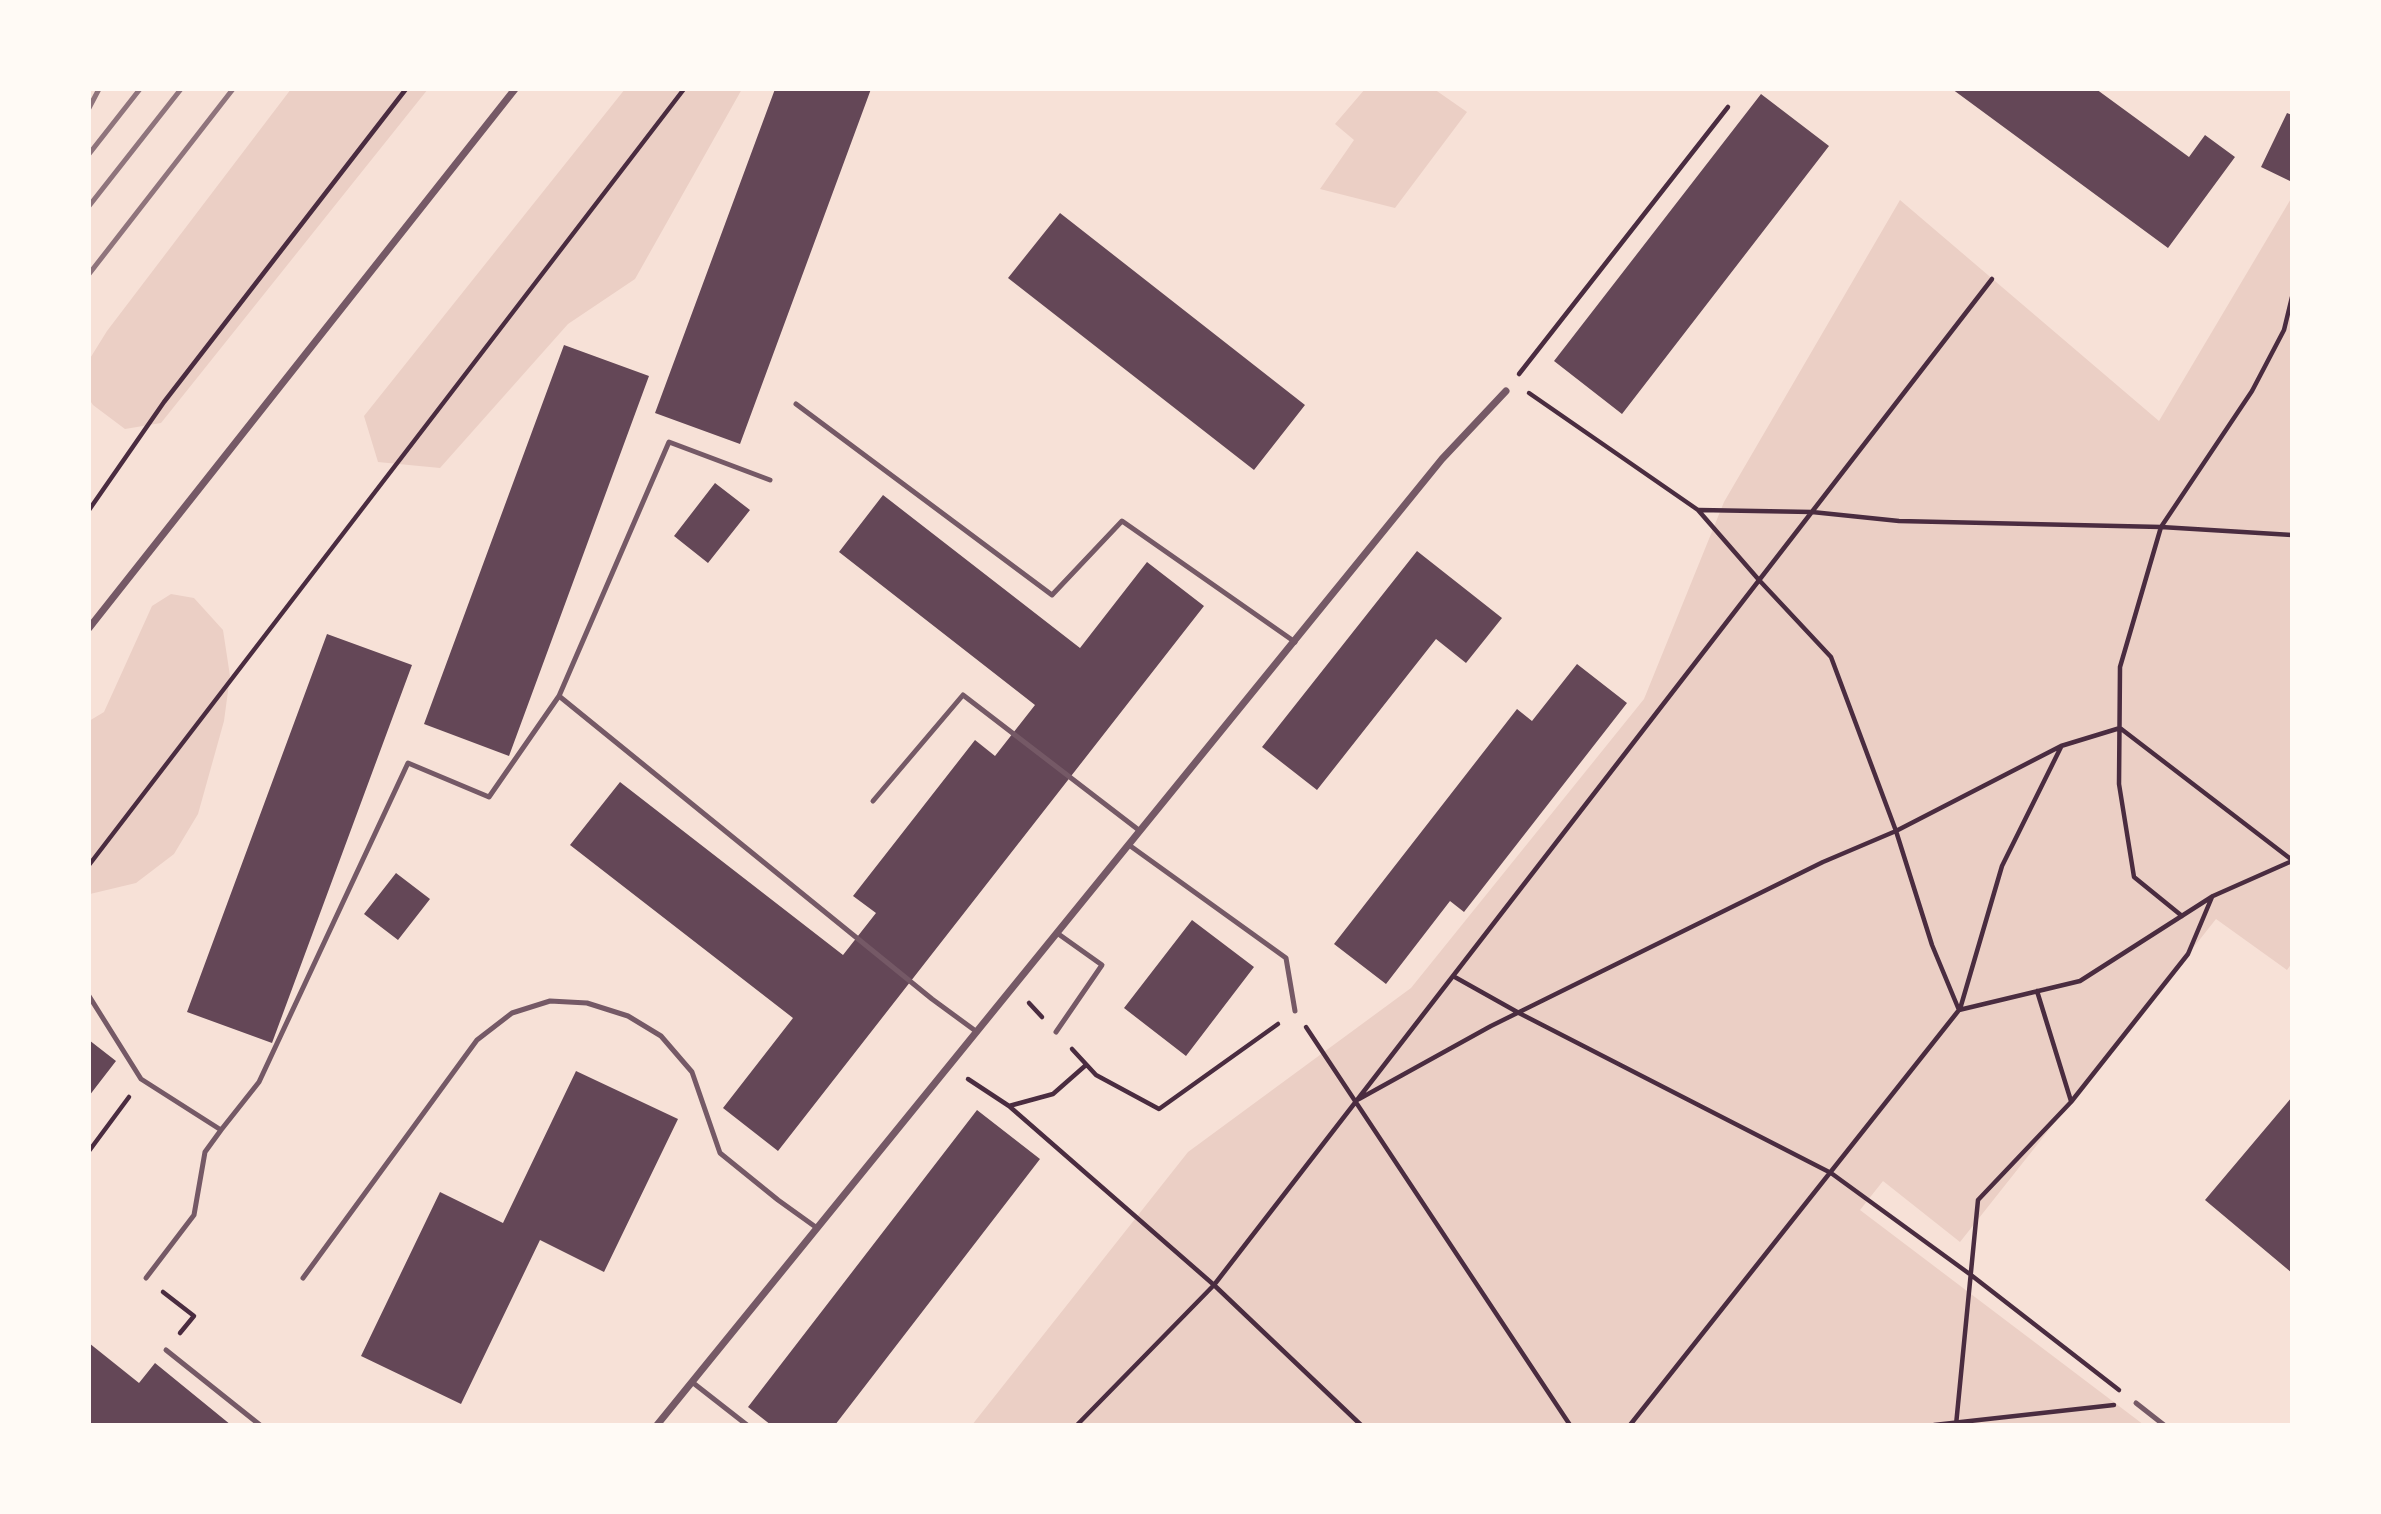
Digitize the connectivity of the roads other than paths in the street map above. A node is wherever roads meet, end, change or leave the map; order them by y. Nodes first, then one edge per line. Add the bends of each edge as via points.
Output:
1 (515, 89) edge
2 (1506, 391) road end
3 (796, 404) dead end
4 (770, 480) dead end
5 (89, 628) edge
6 (1294, 642) junction
7 (559, 696) junction
8 (873, 801) dead end
9 (1140, 831) junction
10 (1129, 845) junction
11 (1057, 933) junction
12 (89, 996) edge
13 (1295, 1011) road end
14 (977, 1032) junction
15 (1056, 1032) road end
16 (221, 1130) junction
17 (817, 1228) junction
18 (146, 1278) road end
19 (303, 1278) dead end
20 (166, 1350) road end
21 (692, 1382) junction
22 (2136, 1403) road end
23 (260, 1425) edge
24 (657, 1425) edge
25 (747, 1425) edge
26 (2164, 1425) edge

1 - 5 street
2 - 6 street via 1442,459
3 - 6 lane via 1052,595 1122,521
4 - 7 lane via 669,442
6 - 9 street
7 - 14 lane
7 - 16 lane via 489,797 408,763 260,1082
8 - 9 lane via 963,695
9 - 10 street
10 - 11 street
10 - 13 lane via 1286,958
11 - 14 street
11 - 15 lane via 1102,965
12 - 16 lane via 141,1079
14 - 17 street
16 - 18 lane via 205,1152 194,1215
17 - 19 lane via 720,1153 692,1072 661,1036 628,1016 587,1003 550,1002 512,1013 477,1040
17 - 21 street
20 - 23 lane
21 - 24 street
21 - 25 lane
22 - 26 lane

